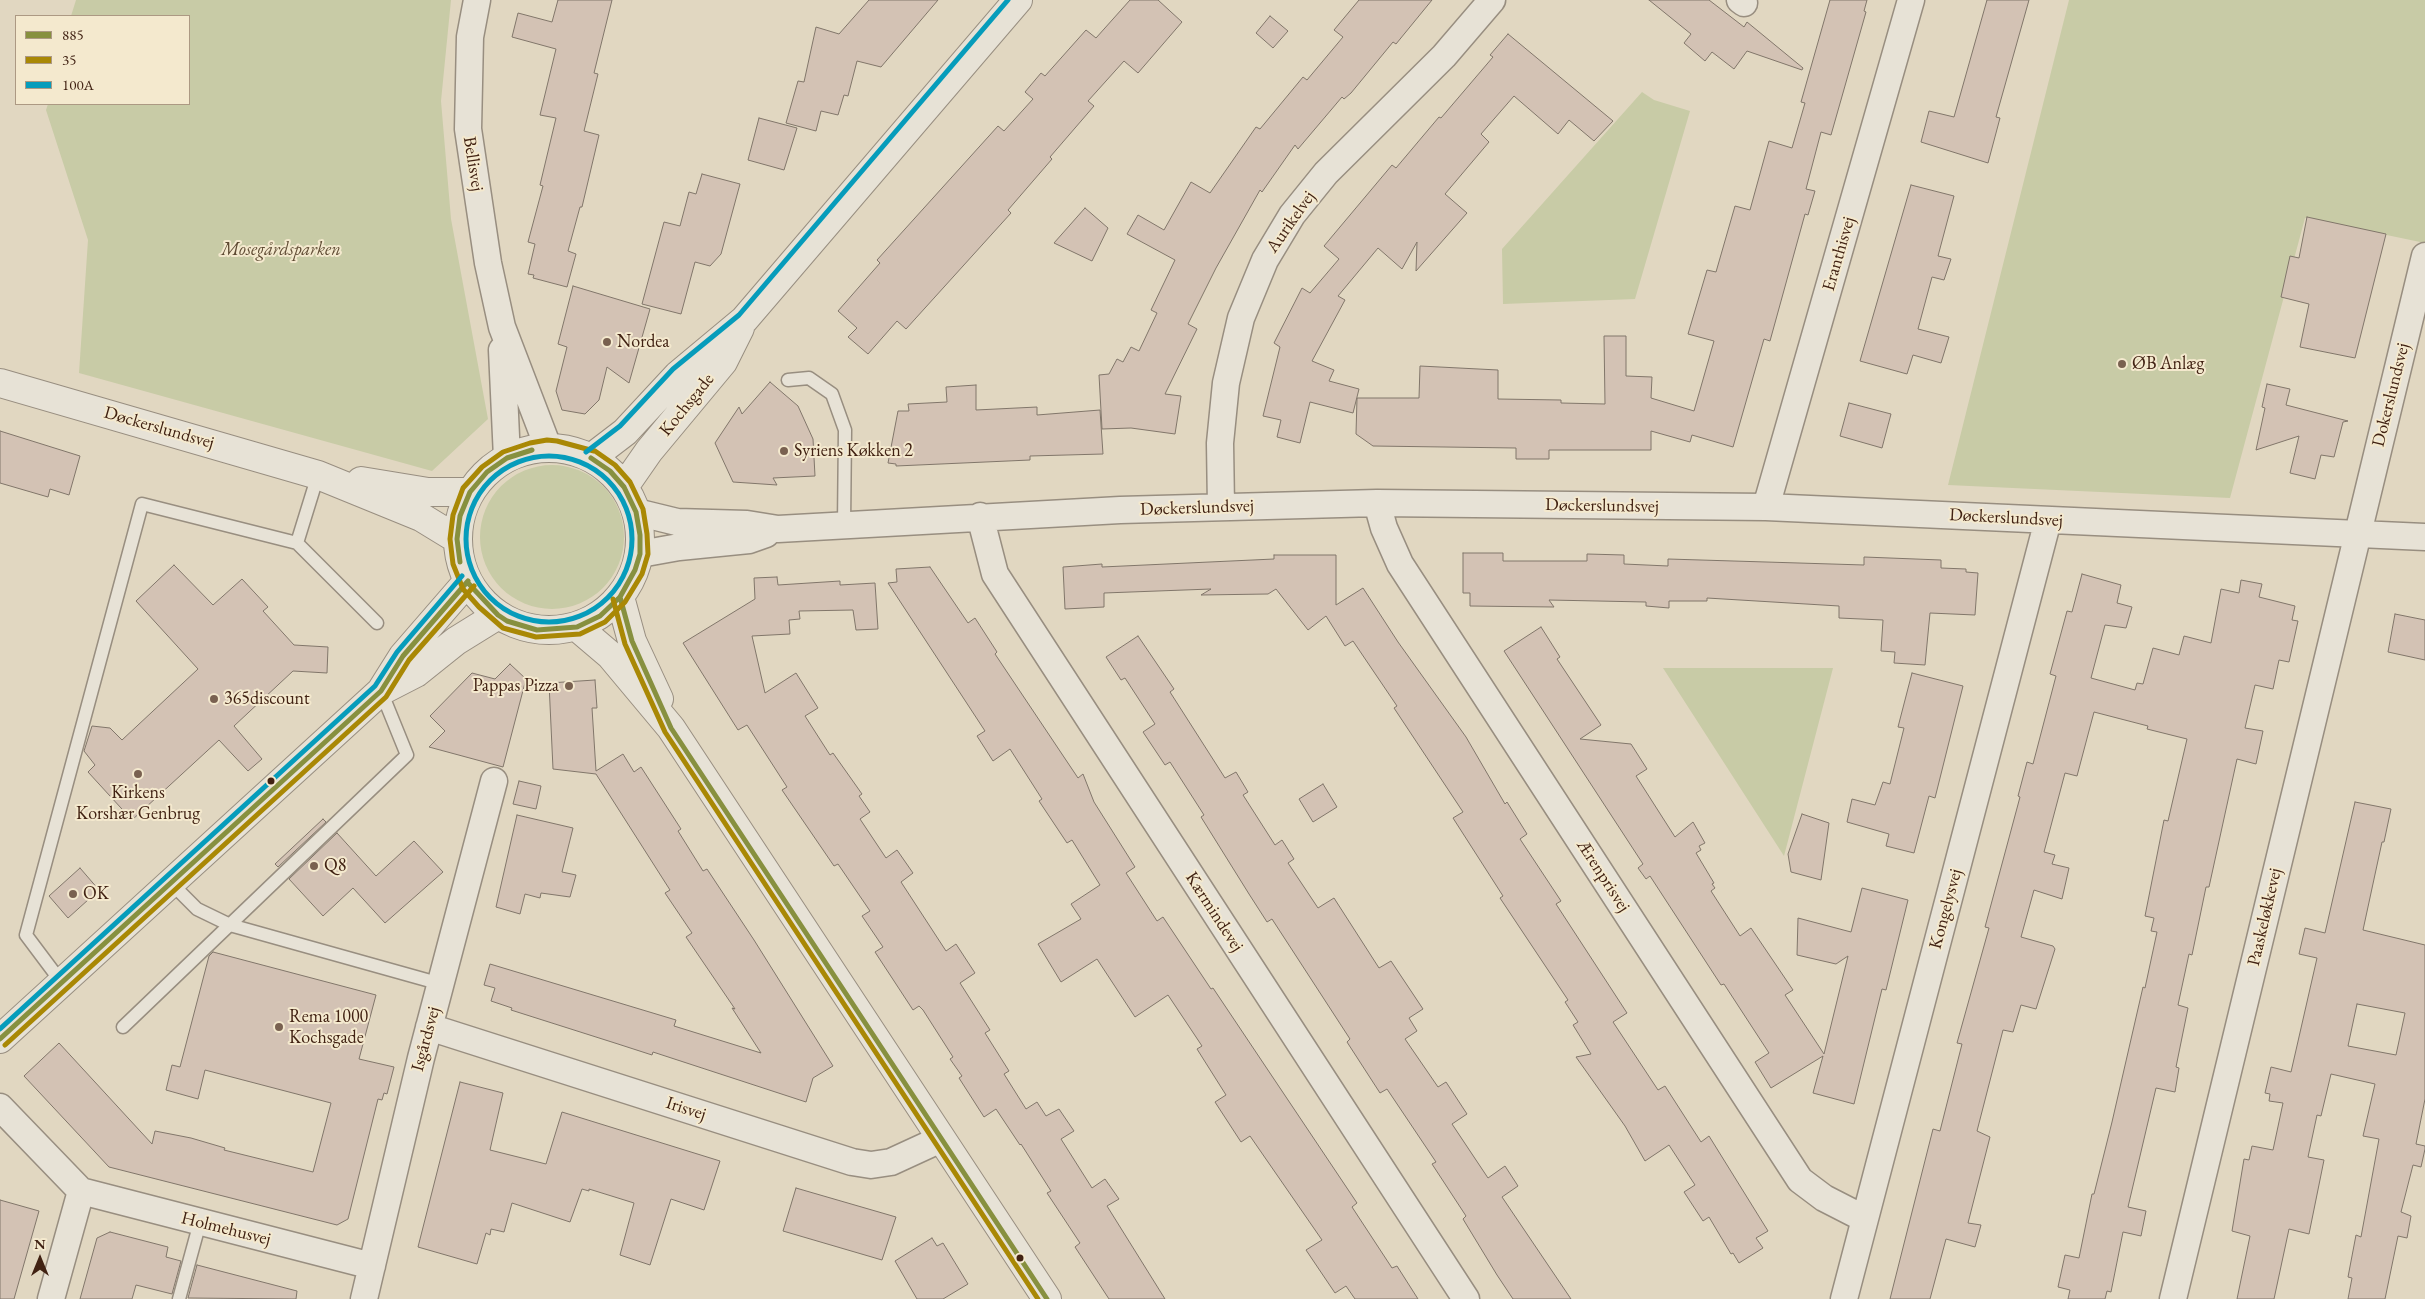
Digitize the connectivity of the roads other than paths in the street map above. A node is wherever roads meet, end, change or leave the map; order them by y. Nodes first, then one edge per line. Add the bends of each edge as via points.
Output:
1 (477, 0) edge
2 (1018, 0) edge
3 (1492, 0) edge
4 (1911, 0) edge
5 (2425, 256) edge
6 (744, 320) junction
7 (502, 327) junction
8 (788, 380) dead end
9 (0, 383) edge
10 (548, 447) junction
11 (507, 458) junction
12 (591, 458) junction
13 (318, 475) junction
14 (624, 487) junction
15 (470, 492) junction
16 (1377, 503) junction
17 (1221, 506) junction
18 (1766, 508) junction
19 (636, 512) junction
20 (980, 516) junction
21 (2048, 520) junction
22 (844, 525) junction
23 (778, 530) junction
24 (2357, 534) junction
25 (2425, 537) edge
26 (457, 539) junction
27 (297, 544) junction
28 (640, 554) junction
29 (468, 581) junction
30 (620, 597) junction
31 (498, 616) junction
32 (377, 623) dead end
33 (577, 627) junction
34 (381, 691) junction
35 (672, 728) junction
36 (494, 781) dead end
37 (170, 883) junction
38 (230, 925) junction
39 (62, 983) junction
40 (441, 984) junction
41 (123, 1027) dead end
42 (429, 1027) junction
43 (0, 1039) edge
44 (0, 1107) edge
45 (941, 1139) junction
46 (81, 1191) junction
47 (1865, 1219) junction
48 (200, 1222) junction
49 (372, 1266) junction
50 (51, 1299) edge
51 (179, 1299) edge
52 (364, 1299) edge
53 (1047, 1299) edge
54 (1466, 1299) edge
55 (1844, 1299) edge
56 (2173, 1299) edge

1 - 7 street, Bellisvej via 470,37 468,129 488,263
2 - 6 street, Kochsgade
3 - 17 street, Aurikelvej via 1444,56 1326,173 1292,215 1265,260 1241,318 1226,383 1220,443
4 - 18 street, Eranthisvej
5 - 24 street, Dokerslundsvej
6 - 12 street, Kochsgade via 678,375 626,432
6 - 14 street, Kochsgade via 722,362 649,451
7 - 10 street, Bellisvej
7 - 11 street, Bellisvej
8 - 22 lane via 809,378 832,394 845,430
9 - 13 street, Døckerslundsvej
10 - 11 street
10 - 12 street
11 - 15 street via 487,472
12 - 14 street via 610,471
13 - 15 street, Døckerslundsvej via 428,492
13 - 26 street, Døckerslundsvej via 421,517
13 - 27 lane
14 - 19 street
15 - 26 street via 460,516
16 - 17 street, Døckerslundsvej
16 - 18 street, Døckerslundsvej
16 - 47 street, Ærenprisvej via 1400,564 1800,1180 1824,1198
17 - 20 street, Døckerslundsvej
18 - 21 street, Døckerslundsvej
19 - 23 street, Døckerslundsvej via 677,522 747,524
19 - 28 street
20 - 22 street, Døckerslundsvej
20 - 54 street, Kærmindevej via 995,574
21 - 24 street, Døckerslundsvej
21 - 47 street, Kongelysvej
22 - 23 street, Døckerslundsvej
23 - 28 street, Døckerslundsvej via 749,540
24 - 25 street, Døckerslundsvej
24 - 56 street, Paaskeløkkevej
26 - 29 street via 460,562
27 - 32 lane
27 - 39 lane via 142,504 26,935
28 - 30 street
29 - 31 street
29 - 34 street via 403,656
30 - 33 street via 600,616
30 - 35 street via 632,641
31 - 33 street via 538,630
31 - 34 street via 456,641 416,673
33 - 35 street via 610,655
34 - 37 street
34 - 38 lane via 407,755
35 - 45 street
36 - 40 street, Isgårdsvej
37 - 38 lane via 197,909
37 - 39 street
38 - 40 lane
38 - 41 lane
39 - 43 street
40 - 42 street, Isgårdsvej
42 - 45 street, Irisvej via 852,1162 872,1165 891,1162
42 - 49 street, Isgårdsvej
44 - 46 street
45 - 53 street
46 - 48 street, Holmehusvej
46 - 50 street
47 - 55 street, Kongelysvej
48 - 49 street, Holmehusvej
48 - 51 lane
49 - 52 street, Isgårdsvej

